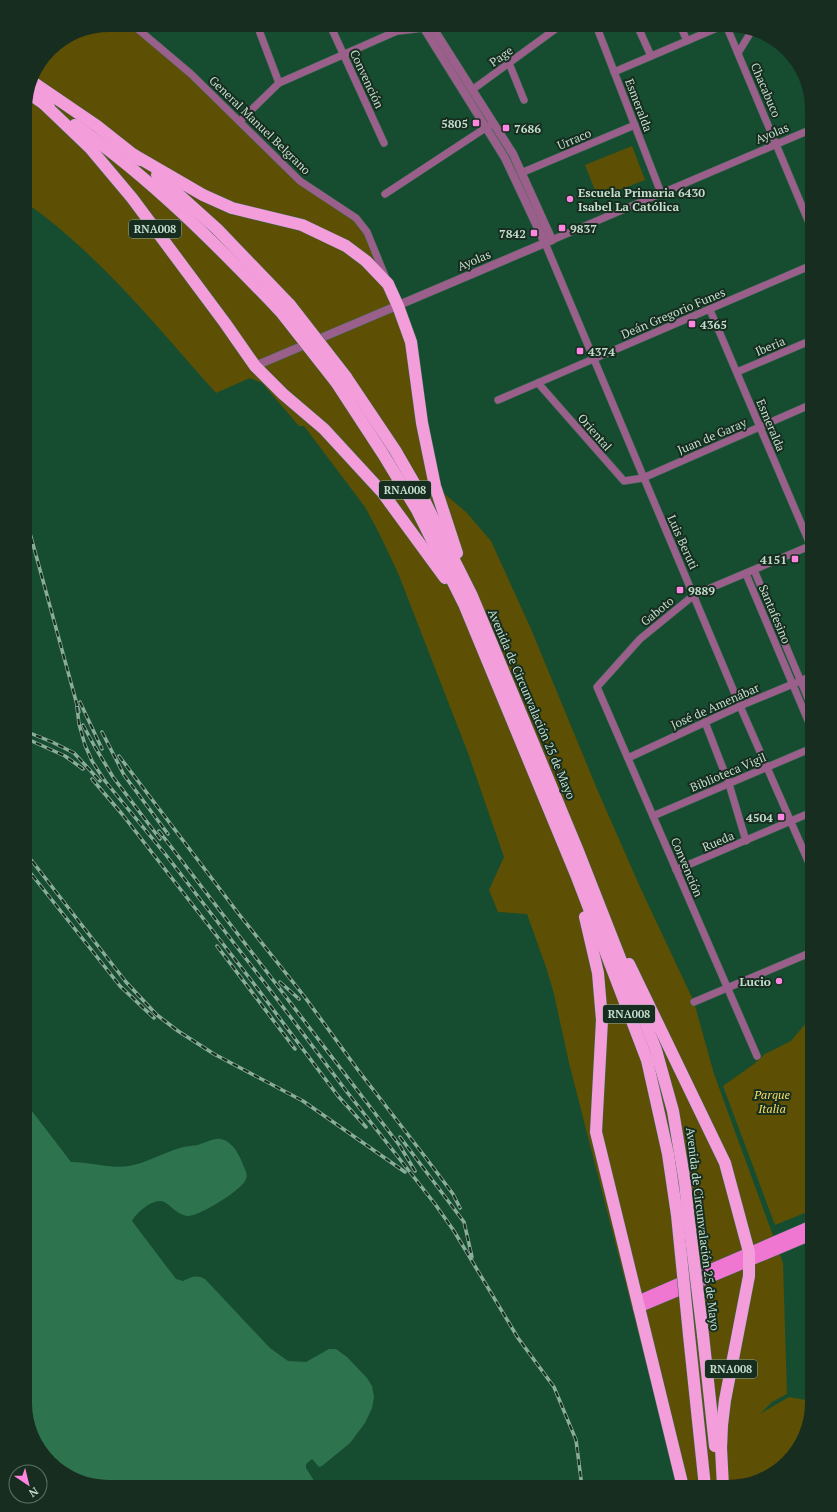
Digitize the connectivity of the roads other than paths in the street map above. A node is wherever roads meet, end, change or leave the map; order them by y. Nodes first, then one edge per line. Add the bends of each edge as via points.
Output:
1 (141, 32) edge
2 (260, 32) edge
3 (333, 32) edge
4 (395, 32) edge
5 (431, 32) edge
6 (431, 32) edge
7 (551, 32) edge
8 (599, 32) edge
9 (640, 32) edge
10 (683, 32) edge
11 (708, 32) edge
12 (728, 32) edge
13 (750, 35) edge
14 (687, 41) junction
15 (738, 52) junction
16 (343, 54) junction
17 (651, 56) junction
18 (509, 63) junction
19 (614, 72) junction
20 (279, 83) junction
21 (36, 84) edge
22 (472, 90) junction
23 (33, 97) edge
24 (524, 100) dead end
25 (43, 103) junction
26 (240, 122) junction
27 (491, 125) junction
28 (635, 125) junction
29 (805, 132) edge
30 (384, 143) dead end
31 (777, 144) junction
32 (134, 154) junction
33 (521, 173) junction
34 (385, 194) dead end
35 (662, 194) junction
36 (805, 213) edge
37 (548, 242) junction
38 (805, 268) edge
39 (388, 284) junction
40 (398, 306) junction
41 (285, 309) junction
42 (710, 310) junction
43 (805, 343) edge
44 (593, 359) junction
45 (255, 366) junction
46 (737, 372) junction
47 (538, 383) junction
48 (498, 400) dead end
49 (805, 407) edge
50 (760, 427) junction
51 (643, 478) junction
52 (805, 533) edge
53 (805, 549) edge
54 (754, 570) junction
55 (746, 574) junction
56 (694, 595) junction
57 (468, 600) junction
58 (805, 679) edge
59 (801, 681) junction
60 (793, 684) junction
61 (597, 687) joint
62 (805, 691) edge
63 (740, 706) junction
64 (805, 713) edge
65 (705, 722) junction
66 (805, 751) edge
67 (628, 758) junction
68 (767, 768) junction
69 (729, 784) junction
70 (805, 815) edge
71 (653, 816) junction
72 (791, 822) junction
73 (746, 841) junction
74 (805, 854) edge
75 (676, 870) junction
76 (576, 877) junction
77 (594, 893) junction
78 (805, 955) edge
79 (727, 988) junction
80 (694, 1002) dead end
81 (756, 1056) dead end
82 (683, 1214) junction
83 (805, 1229) edge
84 (805, 1237) edge
85 (749, 1257) junction
86 (638, 1304) junction
87 (681, 1480) edge
88 (704, 1480) edge
89 (717, 1480) edge
90 (723, 1480) edge

1 - 26 street, General Manuel Belgrano via 191,74
2 - 20 street
3 - 16 street, Convención
4 - 16 street
5 - 22 street
6 - 27 street
7 - 18 street, Page
8 - 19 street, Esmeralda
9 - 17 street
10 - 14 street
11 - 14 street
12 - 15 street, Chacabuco
13 - 15 street
14 - 17 street
15 - 31 street, Chacabuco
16 - 20 street
16 - 30 street, Convención
17 - 19 street
18 - 22 street, Page
18 - 24 street
19 - 28 street, Esmeralda
20 - 26 street
21 - 32 highway, Avenida de Circunvalación 25 de Mayo / RNA008
22 - 27 street
23 - 25 highway, Avenida de Circunvalación 25 de Mayo / RNA008
25 - 41 highway, Avenida de Circunvalación 25 de Mayo / RNA008 via 89,135 165,197
25 - 45 highway, RNA008 via 90,148 132,198
26 - 39 street, General Manuel Belgrano via 300,181 356,218 367,232
27 - 33 street via 513,154
27 - 34 street
27 - 37 street
28 - 33 street, Urraco
28 - 35 street, Esmeralda
29 - 31 street, Ayolas
31 - 35 street, Ayolas
31 - 36 street, Chacabuco
32 - 39 highway via 203,195 232,208 302,226 346,246 366,261
32 - 41 highway, Avenida de Circunvalación 25 de Mayo / RNA008 via 217,229
33 - 37 street
35 - 37 street, Ayolas
37 - 40 street, Ayolas
37 - 44 street, Luis Beruti
38 - 42 street, Deán Gregorio Funes
39 - 40 highway
40 - 45 street, Ayolas
40 - 57 highway, RNA008 via 411,342 422,423 435,486
41 - 57 highway, Avenida de Circunvalación 25 de Mayo / RNA008, bridge via 341,380
42 - 44 street, Deán Gregorio Funes
42 - 46 street, Esmeralda
43 - 46 street, Iberia
44 - 47 street, Deán Gregorio Funes
44 - 51 street, Luis Beruti
45 - 57 highway via 324,429 373,482
46 - 50 street, Esmeralda
47 - 48 street, Deán Gregorio Funes
47 - 51 street, Oriental via 624,481
49 - 50 street, Juan de Garay
50 - 51 street, Juan de Garay
50 - 52 street, Esmeralda
51 - 56 street, Luis Beruti
53 - 54 street, Gaboto
54 - 55 street, Gaboto
54 - 59 street, Santafesino
55 - 56 street, Gaboto
55 - 60 street, Santafesino
56 - 61 street, Gaboto via 640,639
56 - 63 street, Luis Beruti
57 - 76 highway, Avenida de Circunvalación 25 de Mayo / RNA008
57 - 77 highway, Avenida de Circunvalación 25 de Mayo / RNA008
58 - 59 street, José de Amenábar
59 - 60 street, José de Amenábar
59 - 62 street, Santafesino
60 - 63 street, José de Amenábar
60 - 64 street, Santafesino
61 - 67 street, Convención
63 - 65 street, José de Amenábar
63 - 68 street, Luis Beruti
65 - 67 street, José de Amenábar
65 - 69 street
66 - 68 street, Biblioteca Vigil
67 - 71 street, Convención
68 - 69 street, Biblioteca Vigil
68 - 72 street, Luis Beruti
69 - 71 street, Biblioteca Vigil
69 - 73 street
70 - 72 street, Rueda
71 - 75 street, Convención
72 - 73 street, Rueda
72 - 74 street, Luis Beruti
73 - 75 street, Rueda
75 - 79 street, Convención
76 - 82 highway, Avenida de Circunvalación 25 de Mayo / RNA008 via 647,1060 672,1181
76 - 86 highway, RNA008 via 598,973 602,1020 596,1132
77 - 82 highway, Avenida de Circunvalación 25 de Mayo / RNA008 via 656,1050 673,1111 685,1183
77 - 85 highway via 725,1163
78 - 79 street
79 - 80 street
79 - 81 street, Convención
82 - 88 highway, Avenida de Circunvalación 25 de Mayo / RNA008, bridge via 689,1335
82 - 89 highway, Avenida de Circunvalación 25 de Mayo / RNA008, bridge via 703,1335
83 - 85 main road
84 - 85 main road
85 - 86 main road
85 - 90 highway, RNA008 via 747,1291 722,1425
86 - 87 highway

